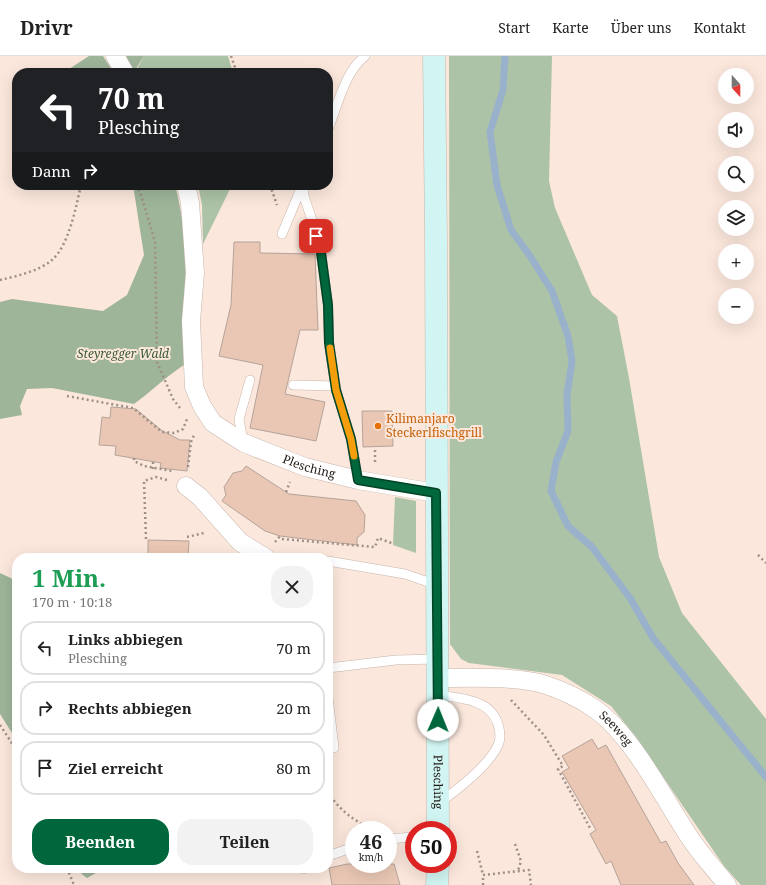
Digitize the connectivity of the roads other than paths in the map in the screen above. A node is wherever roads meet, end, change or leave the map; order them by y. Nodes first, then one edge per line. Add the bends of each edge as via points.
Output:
1 (114, 56) edge
2 (365, 56) edge
3 (434, 56) edge
4 (122, 68) edge
5 (333, 116) edge
6 (187, 190) edge
7 (301, 190) edge
8 (303, 190) edge
9 (282, 234) dead end
10 (250, 380) dead end
11 (293, 385) dead end
12 (336, 386) junction
13 (244, 443) junction
14 (187, 479) road end
15 (358, 480) junction
16 (436, 493) junction
17 (258, 553) edge
18 (333, 563) edge
19 (437, 585) junction
20 (333, 667) edge
21 (438, 677) junction
22 (333, 740) edge
23 (334, 748) dead end
24 (438, 804) junction
25 (438, 821) edge
26 (345, 850) edge
27 (333, 854) edge
28 (438, 873) edge
29 (437, 885) edge
30 (727, 885) edge

1 - 4 street
2 - 5 lane via 350,74
3 - 16 main road, Plesching
6 - 13 street, Plesching via 195,273 191,321 194,387 202,406 213,422
7 - 9 lane
8 - 12 lane via 320,245 328,305 329,343
10 - 13 lane via 239,419
11 - 12 lane
12 - 15 lane via 351,439
13 - 15 street, Plesching via 305,467
14 - 17 street via 240,542
15 - 16 street, Plesching
16 - 19 main road, Plesching
18 - 19 lane via 405,574
19 - 21 main road, Plesching
20 - 21 lane via 396,660
21 - 24 main road, Plesching
21 - 24 lane via 465,698 487,708 496,720 500,732 498,745 482,767
21 - 30 street, Seeweg via 542,684 570,694 596,710 621,734 691,840
22 - 23 lane
24 - 25 main road, Plesching
26 - 27 lane
28 - 29 main road

